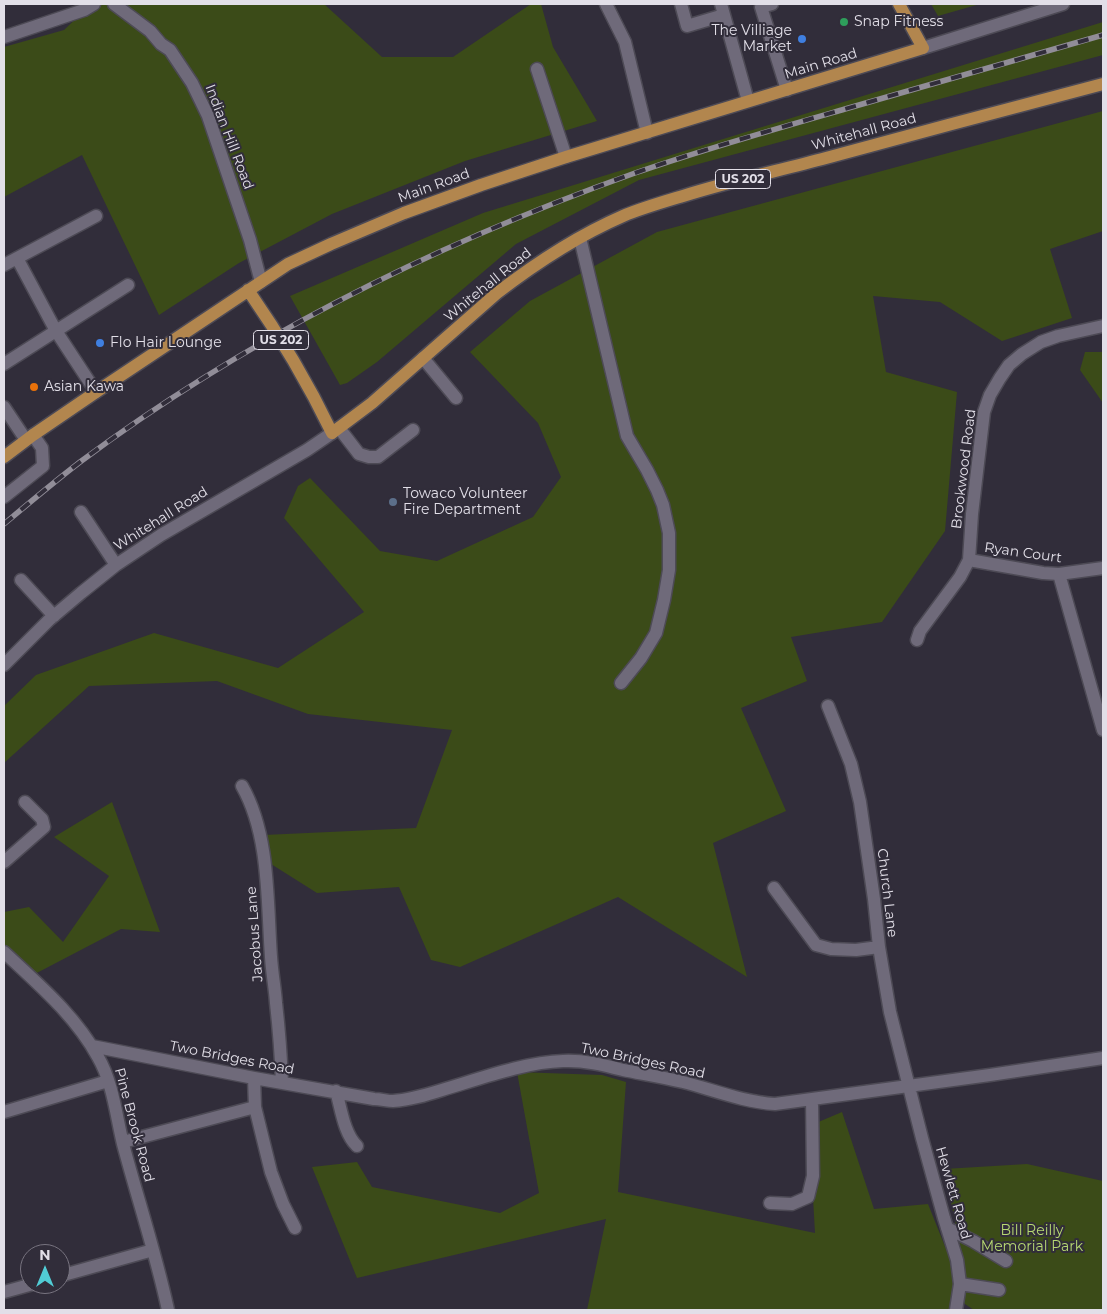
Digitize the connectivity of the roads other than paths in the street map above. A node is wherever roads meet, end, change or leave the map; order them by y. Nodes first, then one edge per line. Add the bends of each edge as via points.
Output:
1 (94, 4) edge
2 (114, 4) edge
3 (606, 4) edge
4 (681, 4) edge
5 (899, 4) edge
6 (1063, 4) edge
7 (764, 5) edge
8 (723, 10) edge
9 (4, 37) edge
10 (923, 48) junction
11 (537, 69) dead end
12 (1103, 84) edge
13 (787, 90) junction
14 (748, 101) junction
15 (647, 133) junction
16 (566, 158) junction
17 (96, 216) dead end
18 (580, 238) junction
19 (17, 258) junction
20 (4, 265) edge
21 (261, 282) junction
22 (128, 285) dead end
23 (248, 290) junction
24 (1103, 326) edge
25 (56, 330) junction
26 (423, 358) junction
27 (4, 364) edge
28 (96, 392) junction
29 (456, 398) dead end
30 (4, 406) edge
31 (413, 430) dead end
32 (335, 431) junction
33 (29, 438) junction
34 (4, 457) edge
35 (4, 497) edge
36 (81, 512) dead end
37 (969, 560) junction
38 (116, 565) junction
39 (1103, 568) edge
40 (1059, 574) junction
41 (21, 580) dead end
42 (54, 616) junction
43 (917, 640) dead end
44 (4, 665) edge
45 (621, 683) dead end
46 (828, 706) dead end
47 (1103, 730) edge
48 (242, 786) dead end
49 (25, 802) dead end
50 (4, 862) edge
51 (774, 888) dead end
52 (879, 947) junction
53 (4, 952) edge
54 (92, 1046) junction
55 (1103, 1058) edge
56 (254, 1078) junction
57 (108, 1081) junction
58 (282, 1083) junction
59 (908, 1086) junction
60 (336, 1092) junction
61 (812, 1099) junction
62 (255, 1107) junction
63 (4, 1112) edge
64 (123, 1142) junction
65 (357, 1146) dead end
66 (770, 1203) dead end
67 (295, 1228) dead end
68 (947, 1228) junction
69 (153, 1250) junction
70 (1006, 1261) dead end
71 (70, 1273) edge
72 (960, 1284) junction
73 (20, 1288) edge
74 (999, 1290) dead end
75 (4, 1292) edge
76 (168, 1310) edge
77 (956, 1310) edge

1 - 9 street
2 - 21 street, Indian Hill Road via 170,50 192,83 211,125
3 - 15 street via 625,42
4 - 8 street via 687,26
5 - 10 main road
6 - 10 street
7 - 13 street
8 - 14 street
10 - 13 main road, Main Road
11 - 16 street
12 - 18 main road, Whitehall Road / US 202 via 720,184 623,216
13 - 14 main road, Main Road
14 - 15 main road, Main Road
15 - 16 main road, Main Road
16 - 21 main road, Main Road via 404,213 288,264
17 - 19 street
18 - 26 main road, Whitehall Road / US 202 via 497,293
18 - 45 street via 627,436 658,490 669,533 669,570 656,633
19 - 20 street
19 - 25 street
21 - 23 main road, Main Road
22 - 25 street
23 - 28 main road, Main Road
23 - 32 main road, US 202 via 272,324
24 - 37 street, Brookwood Road via 1041,342 1009,365 991,394 984,412
25 - 27 street
25 - 28 street
26 - 29 street
26 - 32 main road, Whitehall Road / US 202
28 - 33 main road, Main Road
30 - 33 street
31 - 32 street via 378,457 359,454
32 - 38 street, Whitehall Road
33 - 34 main road, Main Road
33 - 35 street via 42,448 43,466
36 - 38 street
37 - 40 street, Ryan Court
37 - 43 street, Brookwood Road
38 - 42 street, Whitehall Road
39 - 40 street, Ryan Court
40 - 47 street
41 - 42 street
42 - 44 street, Whitehall Road
46 - 52 street, Church Lane via 851,764 860,802
48 - 58 street, Jacobus Lane via 257,822 265,870
49 - 50 street via 42,819 44,827
51 - 52 street via 816,945 831,950
52 - 59 street, Church Lane via 890,1012
53 - 54 street, Pine Brook Road via 60,1006
54 - 56 street, Two Bridges Road
54 - 57 street, Pine Brook Road
55 - 59 street, Two Bridges Road
56 - 58 street, Two Bridges Road
56 - 62 street
57 - 63 street
57 - 64 street, Pine Brook Road
58 - 60 street, Two Bridges Road
59 - 61 street, Two Bridges Road
59 - 68 street, Hewlett Road
60 - 61 street, Two Bridges Road via 393,1101 409,1099 527,1066 572,1061 683,1082 764,1103
60 - 65 street via 348,1134
61 - 66 street via 813,1176 808,1197 792,1204
62 - 64 street
62 - 67 street via 271,1172
64 - 69 street, Pine Brook Road
68 - 70 street
68 - 72 street, Hewlett Road via 957,1260
69 - 71 street
69 - 76 street, Pine Brook Road
72 - 74 street
72 - 77 street, Hewlett Road
73 - 75 street

